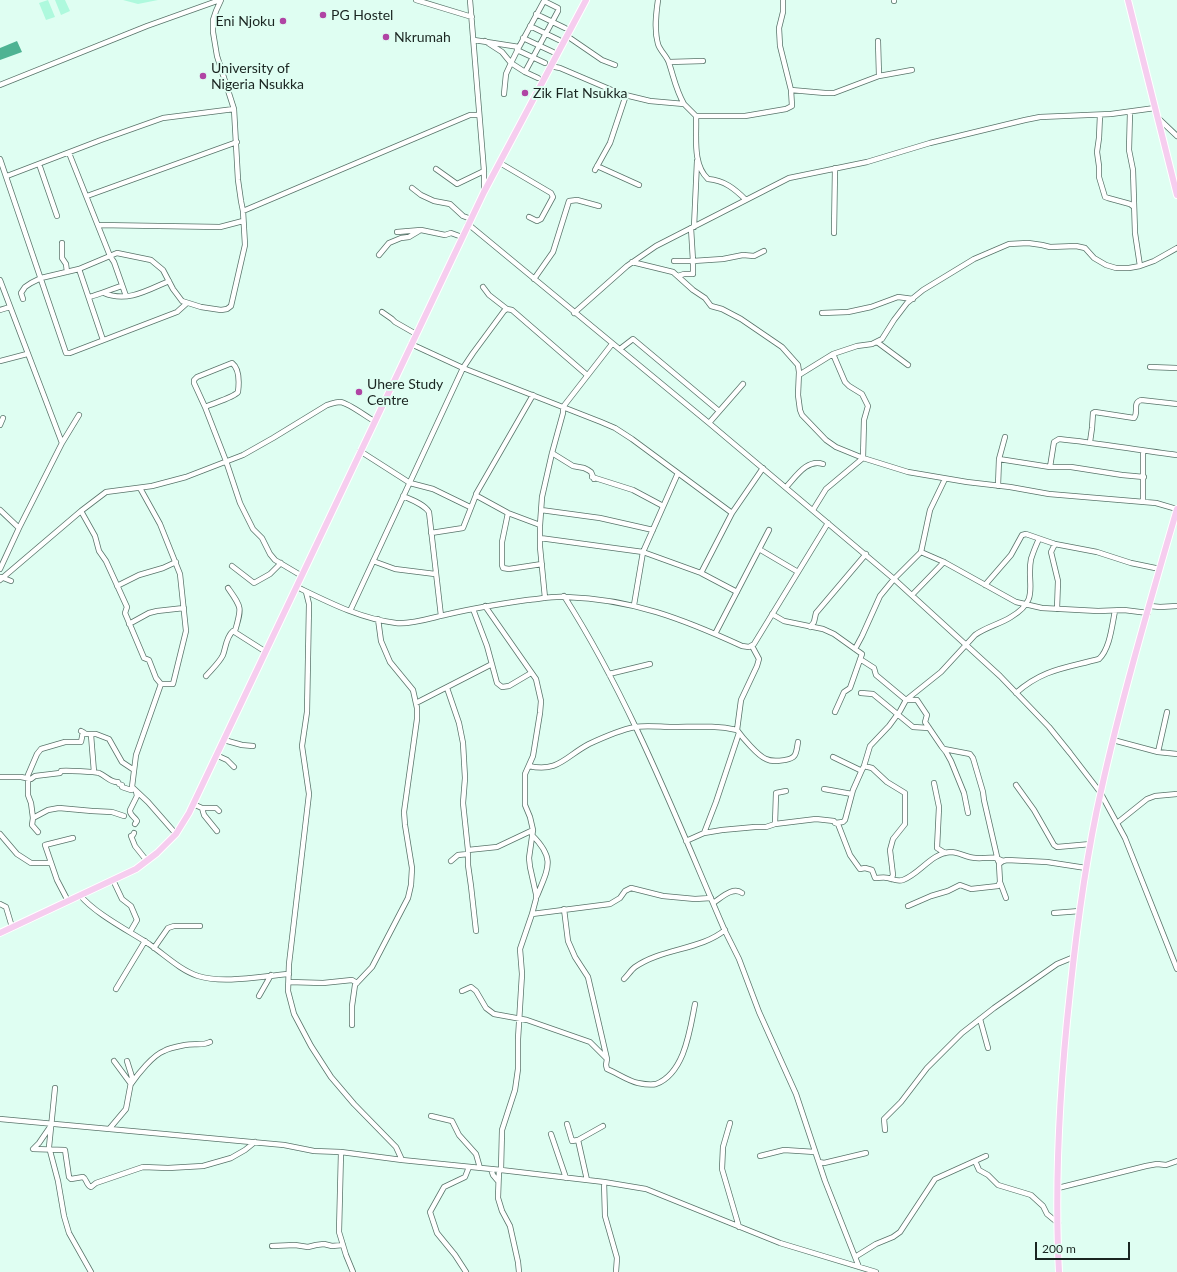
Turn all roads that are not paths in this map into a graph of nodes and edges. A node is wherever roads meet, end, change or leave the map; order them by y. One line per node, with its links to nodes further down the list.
1 (220, 0): 33 (street); 39 (street)
2 (416, 0): 9 (street)
3 (470, 0): 9 (street)
4 (586, 0): 14 (main road)
5 (658, 0): 25 (street)
6 (783, 0): 34 (street)
7 (1128, 0): 38 (main road)
8 (536, 14): 10 (street); 10 (street); 11 (street)
9 (472, 17): 16 (street)
10 (552, 22): 12 (street); 13 (street)
11 (530, 26): 13 (street); 15 (street)
12 (565, 28)
13 (546, 34): 17 (street); 20 (street)
14 (567, 36): 27 (main road); 28 (street)
15 (523, 38): 20 (street); 21 (street)
16 (474, 40): 18 (street); 41 (street)
17 (559, 40)
18 (485, 41): 21 (street); 26 (street)
19 (878, 41): 31 (street)
20 (539, 45): 22 (street); 23 (street)
21 (518, 48): 23 (street); 26 (street)
22 (553, 52)
23 (533, 57): 27 (street); 30 (street)
24 (703, 61): 25 (street)
25 (669, 62): 37 (street)
26 (511, 63): 30 (street); 35 (street)
27 (548, 65): 36 (street); 50 (main road)
28 (615, 65)
29 (912, 70): 31 (street)
30 (525, 72): 32 (street)
31 (879, 76): 34 (street)
32 (538, 78)
33 (0, 85)
34 (791, 90): 43 (street)
35 (504, 94)
36 (626, 95): 37 (street); 56 (street)
37 (684, 104): 43 (street)
38 (1155, 108): 40 (street); 44 (main road)
39 (234, 109): 46 (street); 47 (street)
40 (1130, 112): 42 (street); 63 (street)
41 (479, 115): 54 (street); 64 (street)
42 (1100, 115): 52 (street); 63 (street)
43 (696, 116): 48 (street)
44 (1157, 116): 45 (street); 59 (main road)
45 (1177, 136)
46 (237, 142): 60 (street); 64 (street)
47 (69, 152): 51 (street); 60 (street)
48 (697, 158): 61 (street); 70 (street)
49 (0, 159): 55 (street)
50 (500, 162): 58 (main road); 66 (street)
51 (39, 164): 55 (street); 65 (street)
52 (835, 168): 61 (street); 73 (street)
53 (436, 169): 54 (street)
54 (484, 171): 58 (street)
55 (7, 176): 87 (street)
56 (639, 185)
57 (412, 188): 68 (street)
58 (484, 192): 68 (main road)
59 (1177, 195)
60 (87, 196): 69 (street)
61 (746, 200): 70 (street)
62 (599, 206): 88 (street)
63 (1134, 207): 83 (street)
64 (243, 211): 67 (street)
65 (57, 216)
66 (529, 217)
67 (243, 221): 69 (street); 98 (street)
68 (469, 221): 74 (main road); 88 (street)
69 (98, 225): 79 (street)
70 (692, 228): 81 (street); 82 (street)
71 (421, 230): 72 (street); 74 (street); 78 (street)
72 (397, 232)
73 (834, 233)
74 (462, 236): 105 (main road)
75 (62, 243): 85 (street)
76 (1177, 248): 83 (street)
77 (764, 251): 81 (street)
78 (379, 255)
79 (110, 256): 84 (street); 90 (street); 91 (street)
80 (674, 261): 81 (street)
81 (693, 261): 86 (street)
82 (632, 262): 86 (street); 103 (street)
83 (1140, 266): 97 (street)
84 (79, 269): 85 (street); 95 (street)
85 (67, 272): 87 (street)
86 (678, 276): 119 (street)
87 (41, 278): 96 (street); 106 (street)
88 (534, 279): 103 (street)
89 (0, 280): 99 (street)
90 (169, 281): 94 (street); 98 (street)
91 (122, 286): 93 (street); 94 (street)
92 (483, 287): 100 (street)
93 (104, 293): 94 (street); 95 (street)
94 (126, 296)
95 (89, 297): 106 (street)
96 (23, 299)
97 (913, 299): 104 (street); 107 (street)
98 (187, 303): 106 (street)
99 (10, 307): 101 (street); 111 (street)
100 (507, 309): 116 (street); 118 (street)
101 (0, 310)
102 (382, 312): 105 (street)
103 (574, 313): 109 (street)
104 (822, 313)
105 (416, 334): 108 (main road)
106 (103, 340)
107 (877, 342): 112 (street); 114 (street)
108 (411, 344): 116 (street); 128 (main road)
109 (612, 344): 110 (street); 118 (street)
110 (620, 350): 125 (street); 129 (street)
111 (27, 354): 113 (street); 133 (street)
112 (833, 354): 119 (street); 138 (street)
113 (0, 361)
114 (908, 365)
115 (1150, 367): 117 (street)
116 (462, 368): 121 (street); 147 (street)
117 (1177, 368)
118 (587, 375): 123 (street)
119 (799, 375): 138 (street)
120 (743, 384): 125 (street)
121 (533, 396): 123 (street); 151 (street)
122 (1177, 404): 132 (street)
123 (563, 407): 136 (street); 144 (street)
124 (205, 408): 124 (street); 140 (street)
125 (719, 411): 129 (street)
126 (79, 415): 133 (street)
127 (3, 418): 130 (street)
128 (374, 421): 135 (main road); 140 (street)
129 (709, 423): 143 (street)
130 (0, 425)
131 (1005, 437): 139 (street)
132 (1090, 442): 134 (street); 142 (street)
133 (62, 443): 165 (street)
134 (1143, 451): 137 (street); 145 (street)
135 (360, 452): 147 (street); 187 (main road)
136 (552, 453): 154 (street); 158 (street)
137 (1177, 455)
138 (863, 458): 146 (street); 159 (street)
139 (999, 459): 142 (street); 148 (street)
140 (226, 461): 150 (street); 179 (street)
141 (822, 464): 149 (street)
142 (1050, 467): 145 (street)
143 (763, 468): 149 (street); 162 (street)
144 (678, 473): 154 (street); 162 (street)
145 (1144, 477): 153 (street)
146 (945, 478): 148 (street); 174 (street)
147 (410, 483): 152 (street); 155 (street)
148 (998, 486): 153 (street)
149 (786, 487): 159 (street)
150 (140, 488): 160 (street); 177 (street)
151 (476, 495): 155 (street); 161 (street)
152 (403, 496): 168 (street); 176 (street)
153 (1143, 502): 156 (street)
154 (663, 506): 166 (street)
155 (470, 507): 168 (street)
156 (1177, 509): 183 (main road)
157 (0, 510): 165 (street)
158 (541, 510): 164 (street); 166 (street)
159 (813, 510): 163 (street)
160 (81, 511): 188 (street); 192 (street)
161 (508, 513): 164 (street); 180 (street)
162 (732, 513): 185 (street)
163 (828, 522): 175 (street); 184 (street)
164 (540, 525): 169 (street)
165 (19, 528): 182 (street)
166 (653, 530): 173 (street)
167 (768, 530): 172 (street)
168 (431, 533): 186 (street)
169 (540, 538): 173 (street); 180 (street)
170 (1039, 539): 171 (street); 191 (street); 201 (street)
171 (1055, 544): 183 (street); 208 (street)
172 (759, 549): 184 (street); 196 (street)
173 (643, 552): 185 (street); 202 (street)
174 (921, 552): 178 (street); 189 (street)
175 (866, 554): 189 (street); 217 (street)
176 (373, 561): 186 (street); 210 (street)
177 (176, 562): 192 (street); 206 (street)
178 (944, 562): 191 (street); 197 (street)
179 (281, 563): 181 (street); 187 (street)
180 (542, 564): 199 (street)
181 (232, 566)
182 (0, 569)
183 (1160, 569): 204 (main road)
184 (798, 572): 213 (street)
185 (701, 573): 196 (street)
186 (435, 574): 214 (street)
187 (302, 576): 193 (main road)
188 (1, 578): 190 (street)
189 (894, 579): 197 (street); 222 (street)
190 (11, 582)
191 (985, 585): 200 (street)
192 (117, 586): 216 (street)
193 (296, 587): 195 (street); 223 (main road)
194 (228, 588): 218 (street)
195 (306, 592): 210 (street); 323 (street)
196 (737, 592): 219 (street)
197 (912, 595): 220 (street)
198 (564, 596): 199 (street); 202 (street); 228 (street)
199 (545, 598): 203 (street)
200 (1016, 602): 201 (street); 209 (street)
201 (1027, 604): 208 (street); 209 (street)
202 (634, 605): 219 (street)
203 (485, 606): 207 (street); 227 (street)
204 (1150, 606): 205 (street); 212 (main road)
205 (1177, 606)
206 (184, 608): 216 (street); 230 (street)
207 (473, 609): 214 (street); 225 (street)
208 (1056, 609): 211 (street)
209 (1020, 610): 220 (street)
210 (350, 611): 215 (street)
211 (1115, 611): 212 (street); 233 (street)
212 (1148, 613): 244 (main road)
213 (772, 614): 217 (street); 221 (street)
214 (441, 616): 215 (street)
215 (378, 619): 235 (street)
216 (129, 624): 230 (street)
217 (810, 627): 222 (street)
218 (235, 631): 223 (street); 229 (street)
219 (715, 634): 221 (street)
220 (965, 644): 233 (street); 234 (street)
221 (752, 646): 241 (street)
222 (855, 649): 224 (street)
223 (266, 652): 243 (main road)
224 (860, 659): 234 (street); 236 (street)
225 (492, 664): 227 (street); 231 (street)
226 (650, 664): 228 (street)
227 (531, 673): 252 (street)
228 (609, 674): 239 (street)
229 (206, 676)
230 (161, 684): 255 (street)
231 (447, 688): 235 (street); 288 (street)
232 (861, 693): 238 (street)
233 (1016, 693): 265 (street)
234 (906, 700): 238 (street); 240 (street)
235 (416, 703): 327 (street)
236 (835, 712)
237 (1167, 712): 248 (street)
238 (898, 714): 240 (street); 253 (street)
239 (636, 727): 241 (street); 252 (street); 286 (street)
240 (929, 728): 247 (street)
241 (738, 731): 245 (street); 282 (street)
242 (92, 734): 255 (street); 256 (street); 259 (street)
243 (224, 740): 246 (street); 250 (main road)
244 (1113, 740): 248 (street); 265 (main road)
245 (798, 742)
246 (253, 746)
247 (944, 749): 271 (street); 290 (street)
248 (1158, 752): 249 (street)
249 (1177, 754)
250 (216, 755): 254 (street); 268 (main road)
251 (833, 756): 257 (street)
252 (529, 766): 281 (street)
253 (864, 766): 257 (street); 296 (street)
254 (234, 767)
255 (134, 770): 263 (street)
256 (94, 772): 259 (street); 263 (street)
257 (861, 772): 266 (street)
258 (0, 777): 259 (street)
259 (28, 777): 273 (street)
260 (934, 783): 289 (street)
261 (1016, 785): 287 (street)
262 (824, 789): 266 (street)
263 (135, 790): 276 (street); 284 (street)
264 (786, 792): 277 (street)
265 (1100, 792): 275 (street); 287 (main road)
266 (852, 794): 274 (street)
267 (1177, 794): 275 (street)
268 (193, 804): 269 (street); 284 (main road)
269 (202, 808): 270 (street); 278 (street)
270 (219, 811)
271 (968, 813)
272 (124, 816): 273 (street)
273 (33, 818): 279 (street)
274 (835, 822): 277 (street); 296 (street)
275 (1117, 823): 320 (street)
276 (135, 824)
277 (775, 824): 282 (street)
278 (217, 831)
279 (38, 832)
280 (134, 833): 291 (street)
281 (532, 833): 288 (street); 303 (street); 303 (street)
282 (704, 833): 286 (street)
283 (0, 834): 293 (street)
284 (176, 834): 291 (main road)
285 (73, 838): 293 (street)
286 (686, 841): 304 (street)
287 (1091, 844): 295 (main road)
288 (468, 852): 292 (street); 314 (street)
289 (945, 853): 290 (street); 296 (street)
290 (998, 858): 294 (street)
291 (147, 861): 297 (main road)
292 (451, 861)
293 (51, 863): 301 (street)
294 (1001, 863): 295 (street); 298 (street)
295 (1086, 868): 308 (main road)
296 (891, 879)
297 (113, 880): 300 (main road); 315 (street)
298 (1000, 882): 302 (street); 306 (street)
299 (742, 893): 304 (street)
300 (80, 895): 301 (main road); 315 (street)
301 (67, 898): 312 (main road)
302 (1006, 898)
303 (536, 899): 310 (street)
304 (712, 901): 307 (street); 313 (street)
305 (0, 904): 312 (street)
306 (908, 906)
307 (564, 909): 310 (street); 337 (street)
308 (1080, 911): 309 (street); 321 (main road)
309 (1054, 913)
310 (532, 914): 332 (street)
311 (200, 926): 318 (street)
312 (12, 927): 316 (main road)
313 (725, 930): 325 (street); 355 (street)
314 (476, 931)
315 (130, 932): 317 (street)
316 (0, 933)
317 (145, 941): 318 (street); 328 (street)
318 (154, 948): 324 (street)
319 (1177, 950): 320 (street)
320 (1170, 952): 322 (street)
321 (1074, 957): 333 (street); 371 (main road)
322 (1177, 969)
323 (289, 974): 324 (street); 326 (street)
324 (271, 975): 330 (street)
325 (624, 979)
326 (288, 982): 327 (street); 359 (street)
327 (357, 983): 334 (street)
328 (116, 989)
329 (462, 992): 332 (street)
330 (259, 996)
331 (695, 1004): 337 (street)
332 (519, 1019): 337 (street); 366 (street)
333 (980, 1019): 336 (street); 349 (street)
334 (352, 1025)
335 (210, 1042): 340 (street)
336 (988, 1048)
337 (607, 1059)
338 (114, 1061): 340 (street)
339 (127, 1061): 340 (street)
340 (130, 1084): 348 (street)
341 (55, 1088): 346 (street)
342 (432, 1116): 364 (street)
343 (0, 1119): 346 (street)
344 (730, 1123): 373 (street)
345 (568, 1124): 351 (street)
346 (51, 1125): 348 (street); 353 (street); 353 (street)
347 (603, 1126): 351 (street)
348 (110, 1128): 352 (street)
349 (886, 1130)
350 (551, 1134): 367 (street)
351 (578, 1140): 368 (street)
352 (255, 1142): 353 (street); 354 (street)
353 (50, 1150): 378 (street)
354 (341, 1152): 359 (street); 374 (street)
355 (815, 1152): 357 (street); 362 (street)
356 (866, 1153): 362 (street)
357 (760, 1156)
358 (986, 1156): 360 (street)
359 (402, 1160): 363 (street)
360 (975, 1161): 372 (street); 376 (street)
361 (1177, 1161): 371 (street)
362 (819, 1162): 376 (street)
363 (469, 1167): 364 (street); 380 (street)
364 (480, 1168): 365 (street)
365 (491, 1169): 366 (street); 369 (street)
366 (500, 1170): 367 (street); 369 (street)
367 (566, 1178): 368 (street)
368 (587, 1180): 370 (street)
369 (498, 1181): 381 (street)
370 (604, 1182): 373 (street); 382 (street)
371 (1058, 1188): 372 (main road)
372 (1058, 1223): 384 (main road)
373 (739, 1227): 377 (street)
374 (342, 1245): 375 (street); 379 (street)
375 (272, 1246)
376 (855, 1257): 377 (street)
377 (859, 1267): 383 (street)
378 (91, 1272)
379 (352, 1272)
380 (466, 1272)
381 (519, 1272)
382 (616, 1272)
383 (876, 1272)
384 (1059, 1272)

